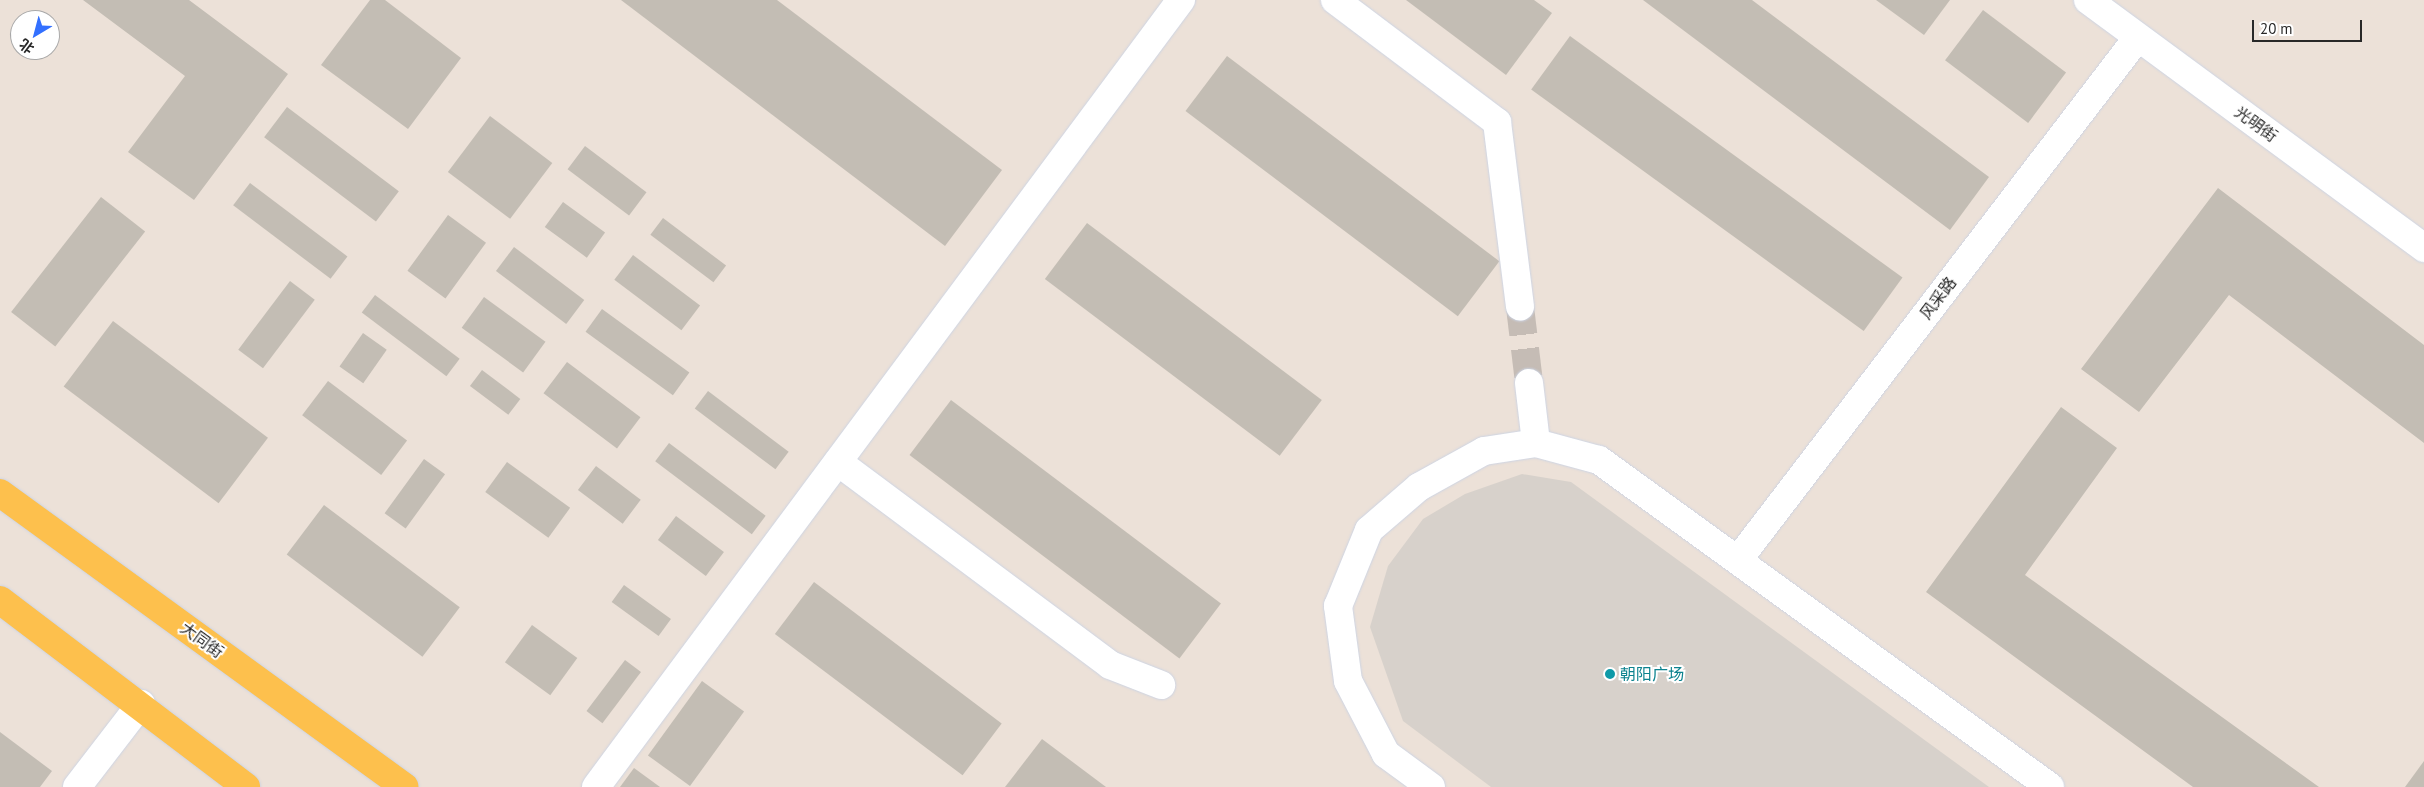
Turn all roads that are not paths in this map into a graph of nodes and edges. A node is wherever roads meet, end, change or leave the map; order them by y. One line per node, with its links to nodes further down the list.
1 (1181, 0): 9 (street)
2 (1336, 0): 6 (street)
3 (2088, 0): 4 (street, 光明街)
4 (2138, 37): 5 (street, 光明街); 11 (street, 风采路)
5 (2424, 248)
6 (1520, 307)
7 (1529, 384): 8 (street)
8 (1536, 443): 11 (street); 19 (street)
9 (838, 462): 13 (street); 18 (street)
10 (0, 493): 17 (main road, 大同街)
11 (1738, 560): 20 (street)
12 (0, 600): 14 (main road)
13 (1161, 685)
14 (141, 704): 15 (street); 16 (main road)
15 (76, 787)
16 (246, 787)
17 (404, 787)
18 (596, 787)
19 (1431, 787)
20 (2050, 787)

